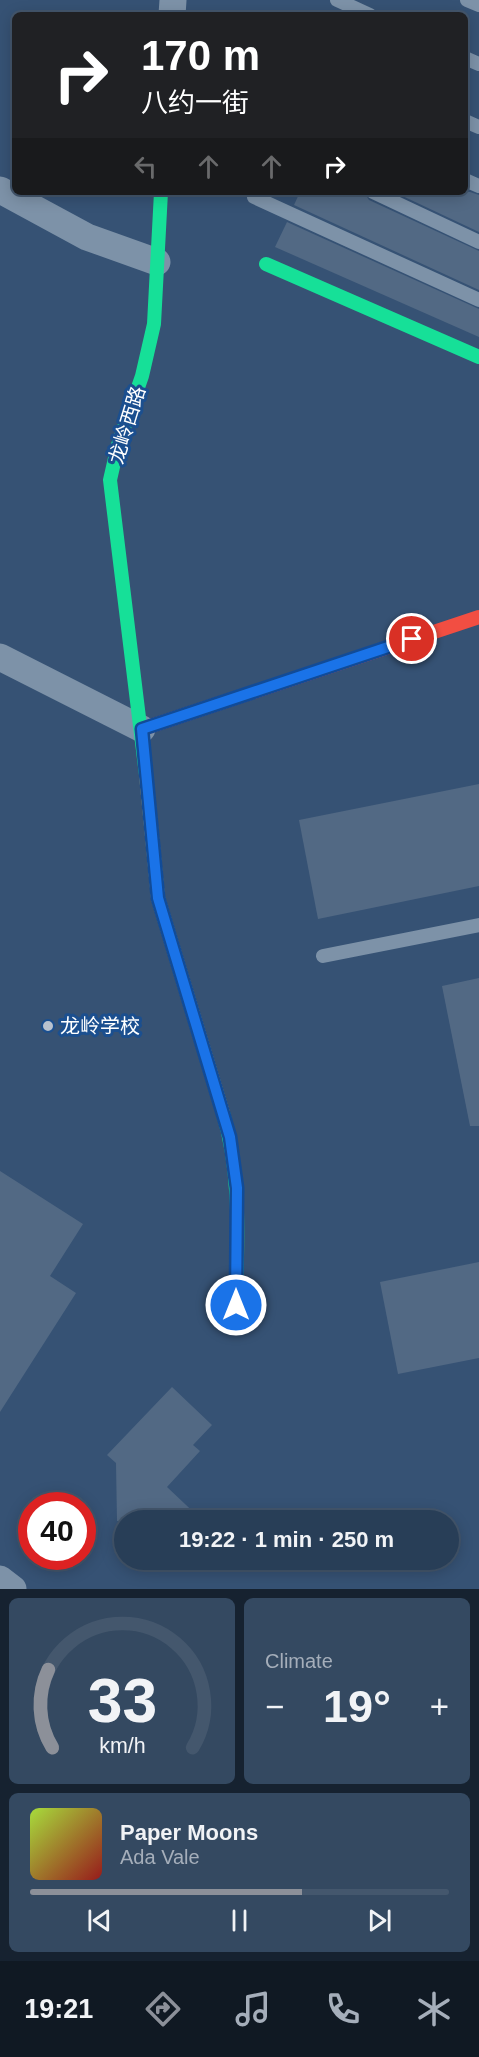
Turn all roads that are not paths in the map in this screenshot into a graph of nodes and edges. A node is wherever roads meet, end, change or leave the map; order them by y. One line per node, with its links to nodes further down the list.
1 (337, 0): 4 (lane)
2 (467, 0): 3 (lane)
3 (479, 5)
4 (363, 12)
5 (0, 190): 10 (street)
6 (161, 195): 10 (street, 龙岭西路)
7 (379, 195): 9 (lane)
8 (254, 197): 12 (lane)
9 (479, 242)
10 (157, 262): 16 (street, 龙岭西路)
11 (266, 264): 13 (street)
12 (479, 300)
13 (479, 357)
14 (479, 617): 16 (street)
15 (0, 657): 16 (street)
16 (142, 729): 19 (street, 龙岭西路)
17 (479, 925): 18 (lane)
18 (323, 956)
19 (236, 1305)
20 (0, 1579): 21 (street)
21 (13, 1589)

